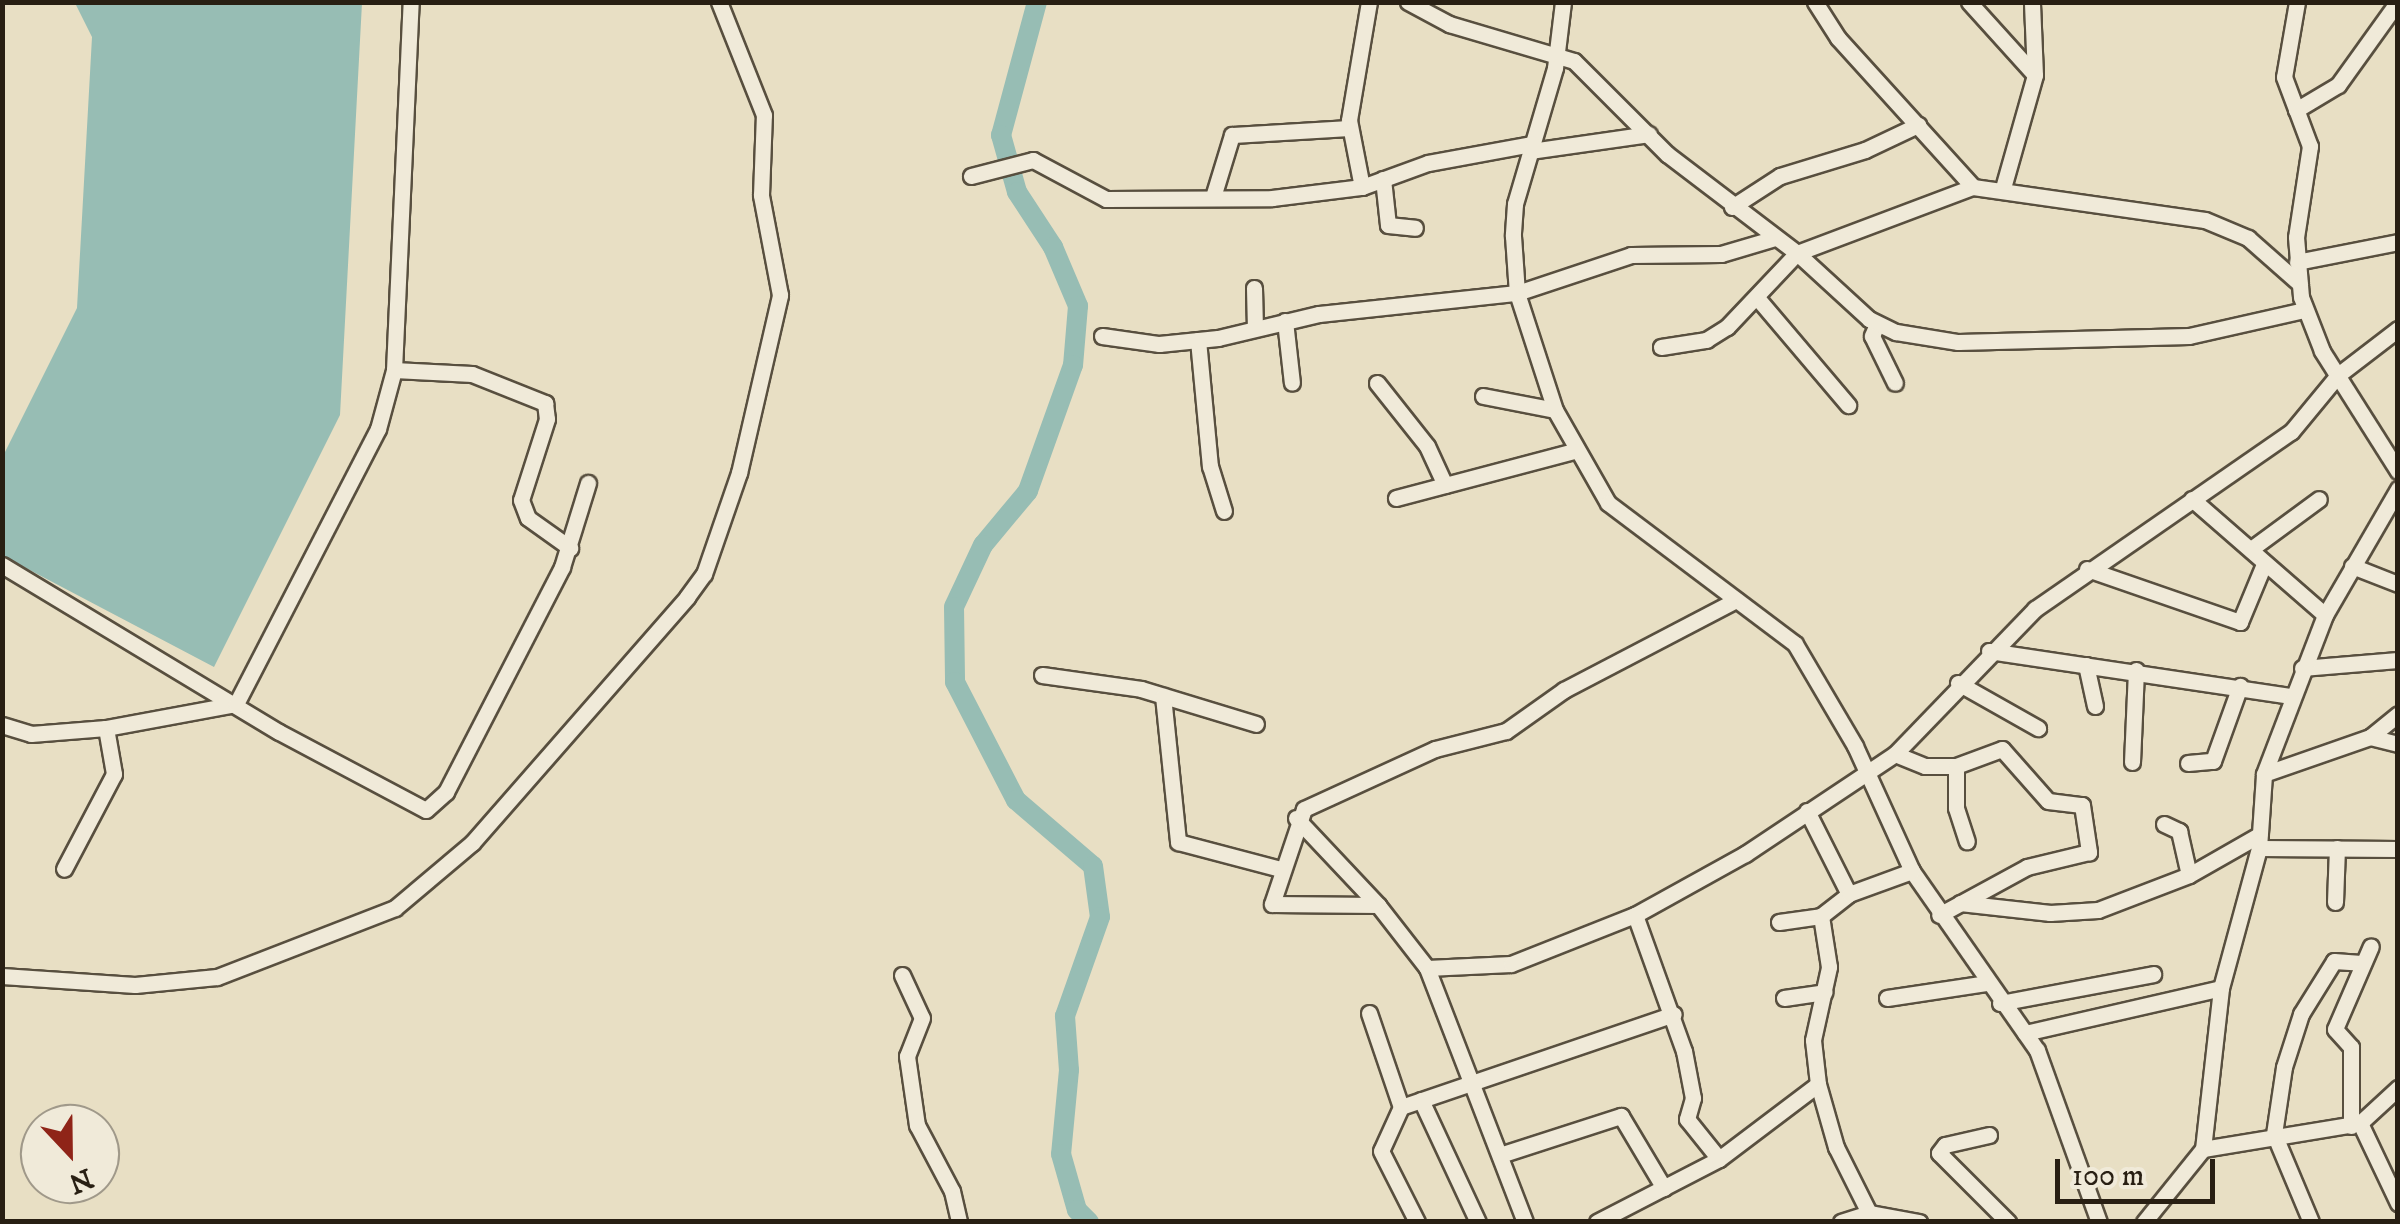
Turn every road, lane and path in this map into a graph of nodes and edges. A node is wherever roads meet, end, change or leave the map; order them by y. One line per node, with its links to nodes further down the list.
1 (410, 2): 43 (street)
2 (719, 2): 120 (street)
3 (1368, 2): 16 (street)
4 (1408, 2): 11 (street)
5 (1563, 2): 12 (street)
6 (1815, 2): 15 (street)
7 (1969, 2): 13 (street)
8 (2032, 2): 13 (street)
9 (2297, 2): 14 (street)
10 (2394, 7): 14 (street)
11 (1436, 10): 12 (street)
12 (1557, 58): 17 (street); 18 (street)
13 (2035, 76): 23 (street)
14 (2296, 110): 30 (street)
15 (1918, 126): 22 (street); 25 (street)
16 (1350, 128): 21 (street); 24 (street)
17 (1649, 134): 18 (street); 25 (street)
18 (1531, 147): 20 (street); 33 (street)
19 (974, 175): 24 (street)
20 (1383, 179): 21 (street); 26 (street)
21 (1362, 187): 24 (street)
22 (1973, 187): 23 (street); 29 (street)
23 (2003, 188): 31 (street)
24 (1214, 197)
25 (1732, 207): 27 (street)
26 (1414, 228)
27 (1776, 238): 29 (street); 33 (street)
28 (2398, 242): 30 (street)
29 (1797, 253): 34 (street); 37 (street)
30 (2297, 262): 31 (street)
31 (2300, 284): 35 (street)
32 (1254, 288): 38 (street)
33 (1517, 294): 36 (street); 50 (street)
34 (1759, 300): 42 (street); 49 (street)
35 (2304, 310): 37 (street); 44 (street)
36 (1284, 321): 38 (street); 45 (street)
37 (1877, 324): 47 (street)
38 (1256, 328): 41 (street)
39 (2398, 329): 44 (street)
40 (1102, 336): 41 (street)
41 (1198, 340): 61 (street)
42 (1661, 347)
43 (394, 370): 62 (street); 81 (street)
44 (2338, 375): 52 (street); 60 (street)
45 (1292, 383)
46 (1377, 383): 56 (street)
47 (1895, 384)
48 (1483, 396): 50 (street)
49 (1848, 406)
50 (1555, 410): 53 (street)
51 (2398, 434): 52 (street)
52 (2384, 446): 54 (street)
53 (1574, 450): 56 (street); 69 (street)
54 (2398, 471)
55 (588, 483): 62 (street)
56 (1445, 485): 58 (street)
57 (2398, 489): 66 (street)
58 (1396, 498)
59 (2318, 499): 63 (street)
60 (2192, 500): 63 (street); 67 (street)
61 (1224, 511)
62 (570, 548): 81 (street)
63 (2251, 549): 64 (street)
64 (2264, 564): 67 (street); 70 (street)
65 (2, 565): 81 (street)
66 (2352, 566): 68 (street); 70 (street)
67 (2086, 569): 71 (street)
68 (2398, 584)
69 (1736, 600): 94 (street); 97 (street)
70 (2324, 614): 74 (street)
71 (1990, 650): 73 (street); 77 (street)
72 (2398, 660): 74 (street)
73 (2086, 664): 75 (street); 82 (street)
74 (2302, 668): 80 (street)
75 (2136, 670): 78 (street); 91 (street)
76 (1042, 675): 79 (street)
77 (1958, 684): 87 (street); 90 (street)
78 (2240, 686): 80 (street); 92 (street)
79 (1163, 696): 84 (street); 103 (street)
80 (2290, 696): 95 (street)
81 (236, 704): 86 (street)
82 (2095, 706)
83 (2398, 714): 88 (street)
84 (1256, 724)
85 (2, 726): 86 (street)
86 (106, 728): 104 (street)
87 (2038, 728)
88 (2370, 737): 89 (street); 95 (street)
89 (2398, 744)
90 (1895, 754): 93 (street); 94 (street)
91 (2132, 762)
92 (2188, 764)
93 (1956, 766): 99 (street); 109 (street)
94 (1866, 773): 96 (street); 105 (street)
95 (2264, 774): 100 (street)
96 (1808, 811): 107 (street); 111 (street)
97 (1296, 818): 103 (street); 110 (street)
98 (2164, 824): 106 (street)
99 (1967, 841)
100 (2259, 842): 101 (street); 106 (street); 122 (street)
101 (2337, 848): 102 (street); 108 (street)
102 (2398, 849)
103 (1280, 868): 110 (street)
104 (64, 869)
105 (1912, 871): 107 (street); 112 (street)
106 (2188, 875): 109 (street)
107 (1849, 894): 113 (street)
108 (2335, 902)
109 (1960, 903): 112 (street)
110 (1378, 904): 117 (street)
111 (1635, 915): 117 (street); 128 (street)
112 (1940, 915): 121 (street)
113 (1821, 916): 114 (street); 123 (street)
114 (1779, 922)
115 (2372, 946): 116 (street)
116 (2361, 963): 135 (street); 136 (street)
117 (1427, 968): 130 (street)
118 (2154, 974): 126 (street)
119 (902, 975): 145 (street)
120 (2, 976)
121 (1986, 983): 125 (street); 126 (street)
122 (2221, 988): 129 (street); 138 (street)
123 (1825, 992): 124 (street); 131 (street)
124 (1784, 998)
125 (1886, 998)
126 (2000, 1003): 129 (street)
127 (1369, 1013): 134 (street)
128 (1674, 1014): 130 (street); 140 (street)
129 (2025, 1033): 152 (street)
130 (1475, 1080): 133 (street); 139 (street)
131 (1818, 1084): 140 (street); 143 (street)
132 (2398, 1088): 135 (street)
133 (1422, 1100): 134 (street); 147 (street)
134 (1400, 1107): 146 (street)
135 (2356, 1125): 136 (street); 142 (street)
136 (2274, 1134): 138 (street); 154 (street)
137 (1989, 1135): 151 (street)
138 (2203, 1149): 153 (street)
139 (1503, 1154): 141 (street); 148 (street)
140 (1719, 1159): 141 (street)
141 (1664, 1188): 149 (street)
142 (2398, 1204)
143 (1869, 1213): 144 (street); 150 (street)
144 (1843, 1221)
145 (958, 1222)
146 (1417, 1222)
147 (1478, 1222)
148 (1525, 1222)
149 (1597, 1222)
150 (1919, 1222)
151 (2008, 1222)
152 (2099, 1222)
153 (2144, 1222)
154 (2311, 1222)

